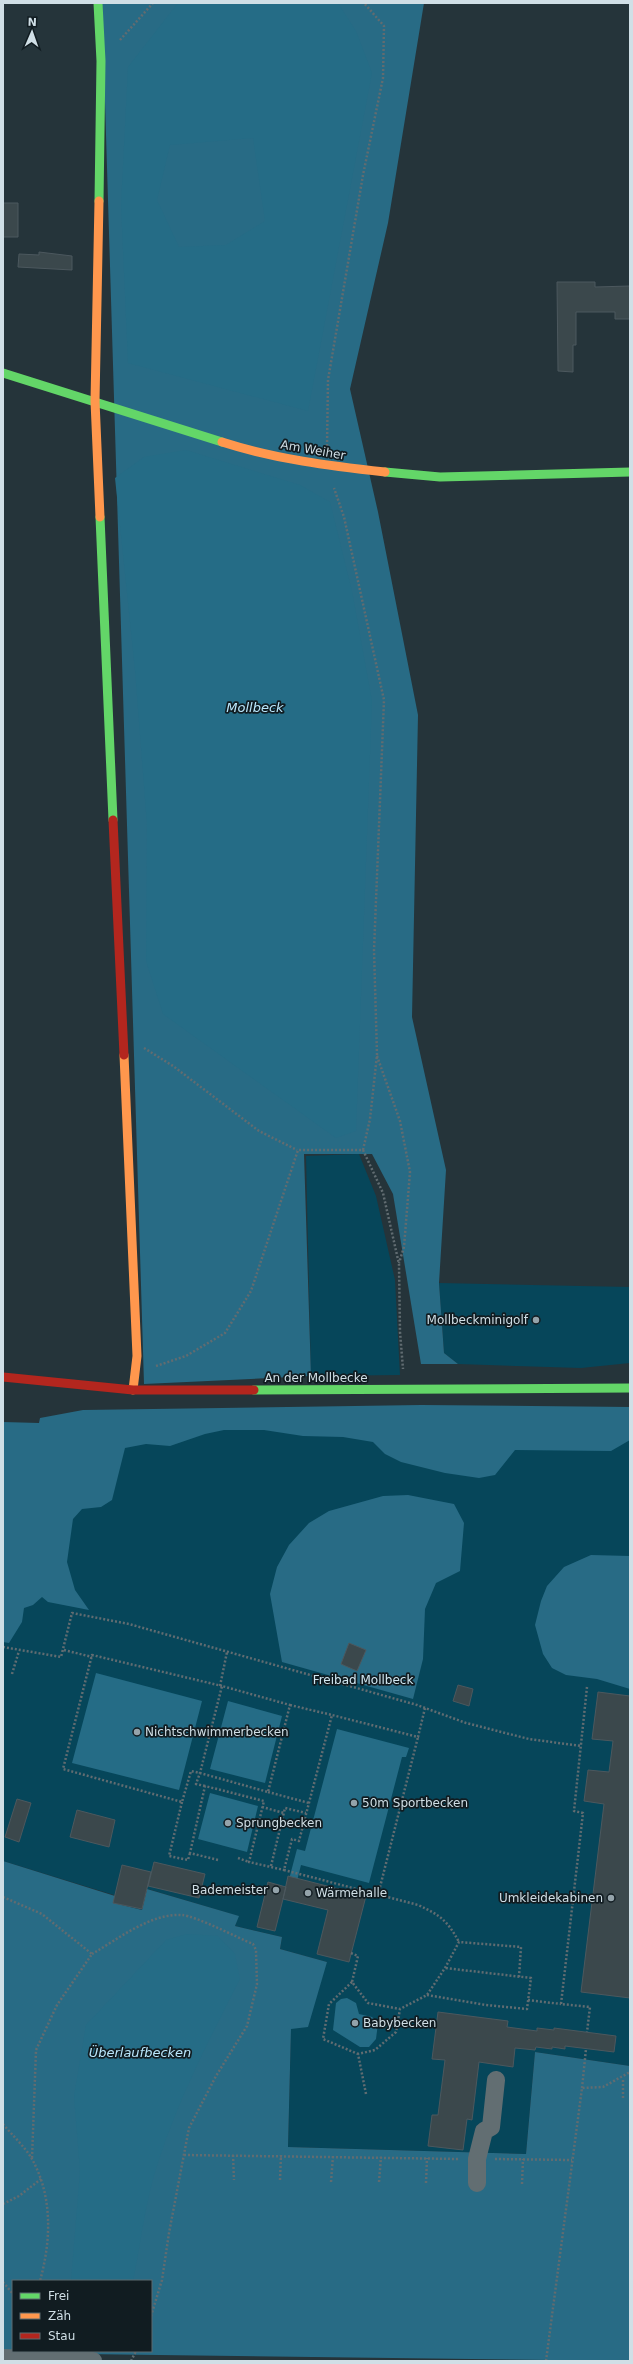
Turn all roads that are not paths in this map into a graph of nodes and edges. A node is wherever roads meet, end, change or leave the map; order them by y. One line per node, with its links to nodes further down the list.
1 (98, 3): 3 (street)
2 (3, 373): 3 (street, Am Weiher)
3 (95, 401): 4 (street, Am Weiher); 7 (street)
4 (630, 472)
5 (3, 1377): 7 (street, An der Mollbecke)
6 (630, 1388): 7 (street, An der Mollbecke)
7 (133, 1390)
8 (496, 2080): 9 (street)
9 (477, 2183)
10 (3, 2358): 11 (street)
11 (93, 2361)

